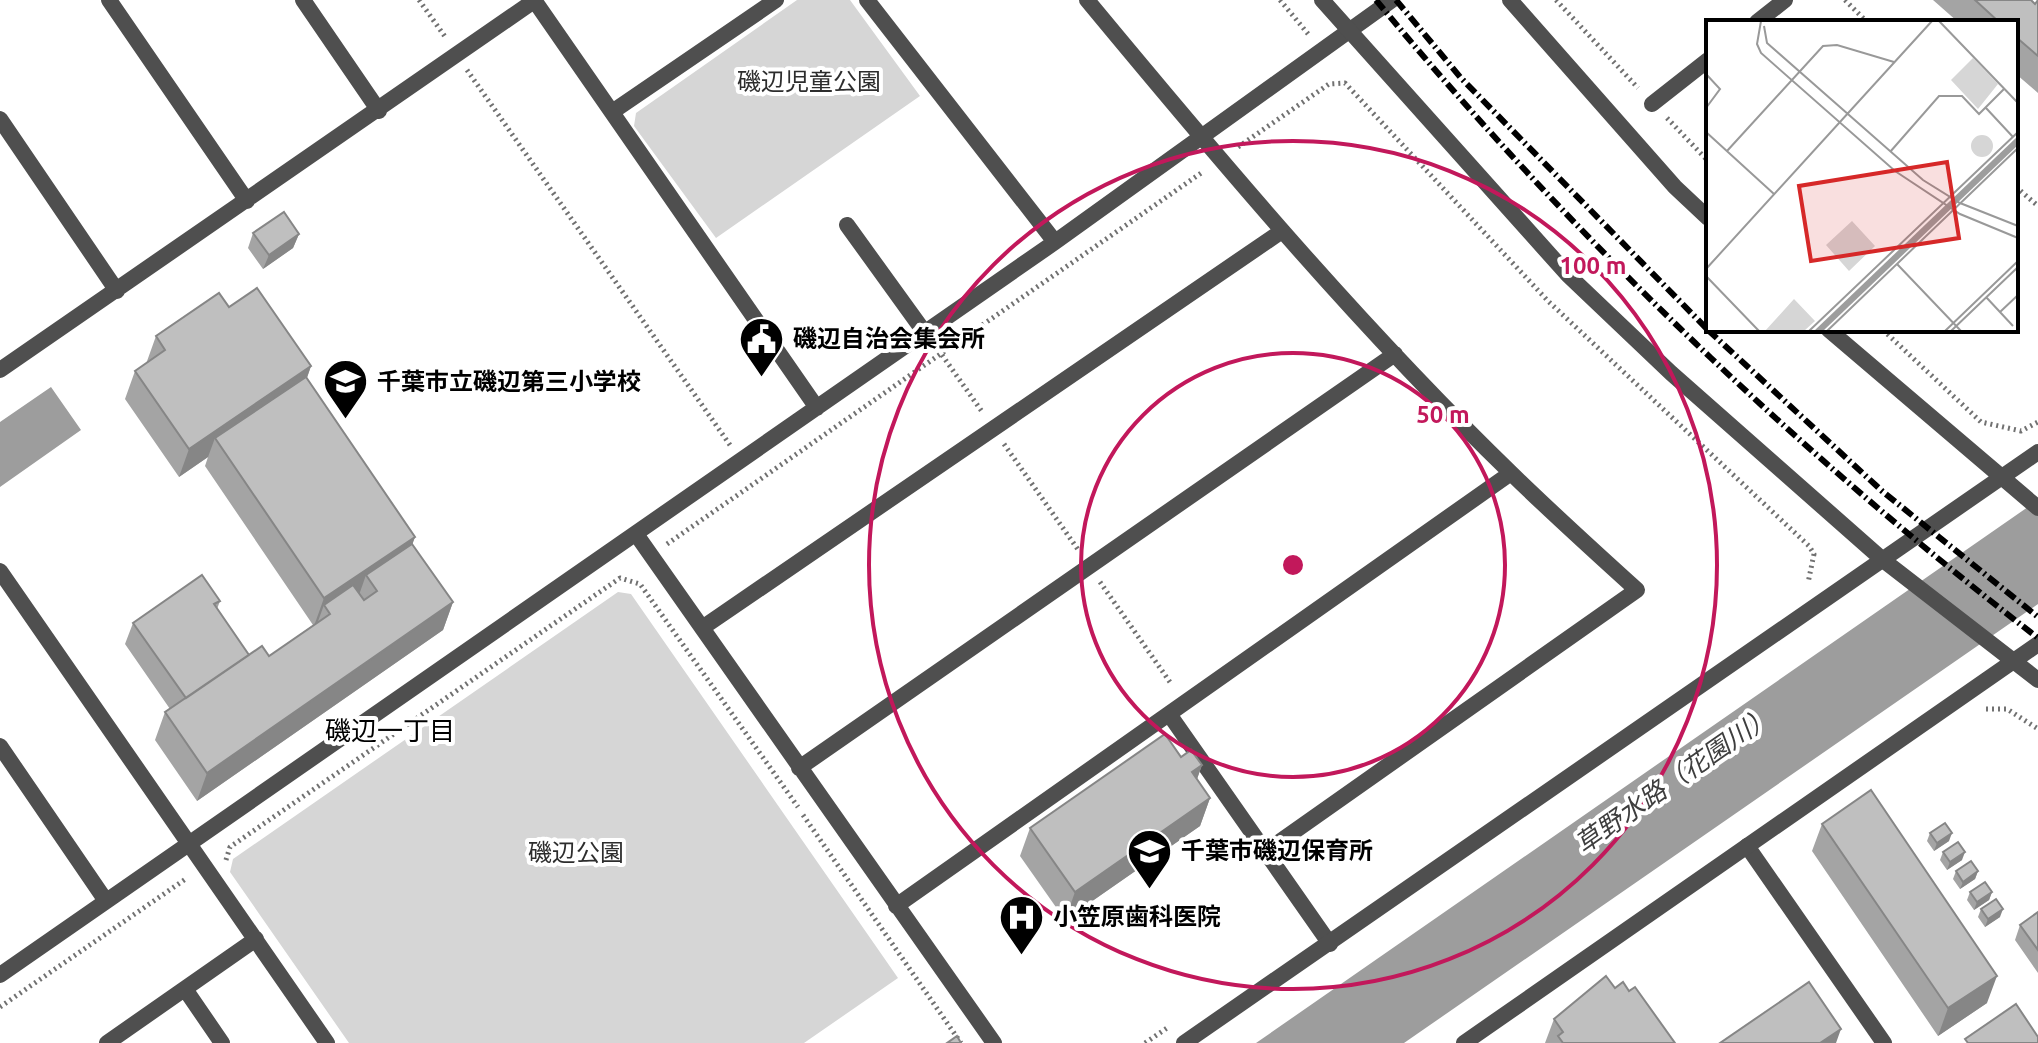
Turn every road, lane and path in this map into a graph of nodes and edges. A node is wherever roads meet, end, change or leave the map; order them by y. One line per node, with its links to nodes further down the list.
1 (109, 0): 29 (street)
2 (303, 0): 22 (street)
3 (419, 0): 19 (path)
4 (534, 0): 19 (street); 23 (street)
5 (776, 0): 23 (street)
6 (867, 0): 34 (street)
7 (1087, 0): 25 (street)
8 (1280, 0): 18 (path)
9 (1322, 0): 17 (street)
10 (1392, 0): 17 (street)
11 (1510, 0): 31 (street)
12 (1556, 0): 21 (path)
13 (1785, 0): 15 (street)
14 (1845, 0): 16 (path)
15 (1760, 20)
16 (1865, 20)
17 (1350, 32): 25 (street); 52 (street)
18 (1312, 39)
19 (458, 56): 22 (street); 46 (path)
20 (1706, 62): 21 (street)
21 (1652, 104): 26 (path)
22 (379, 111): 29 (street)
23 (612, 112): 42 (street)
24 (0, 119): 35 (street)
25 (1201, 138): 33 (street); 34 (street)
26 (1706, 159)
27 (1207, 169): 40 (path)
28 (2018, 189): 30 (path)
29 (247, 201): 35 (street)
30 (2038, 206)
31 (1706, 216)
32 (847, 225): 38 (street)
33 (1282, 231): 39 (street); 44 (street)
34 (1055, 242): 38 (street)
35 (117, 291): 41 (street)
36 (1831, 332): 48 (street)
37 (1885, 332): 43 (path)
38 (925, 333): 42 (street)
39 (1395, 354): 47 (street); 53 (street)
40 (942, 355): 44 (path); 51 (path)
41 (0, 370)
42 (817, 408): 46 (street)
43 (2038, 422)
44 (993, 428): 53 (path); 55 (street)
45 (2038, 452): 48 (street)
46 (741, 461): 50 (street)
47 (1511, 473): 59 (street); 68 (street)
48 (2000, 479): 49 (street); 52 (street)
49 (2038, 508)
50 (636, 534): 55 (street); 66 (street)
51 (663, 547)
52 (1883, 560): 57 (street); 74 (street)
53 (1090, 566): 59 (path); 65 (street)
54 (0, 571): 66 (street)
55 (702, 628): 65 (street)
56 (2038, 644): 57 (street)
57 (2014, 661): 58 (street); 67 (street)
58 (2038, 680)
59 (1185, 703): 60 (street)
60 (1169, 714): 68 (street); 72 (street)
61 (1973, 718): 62 (path)
62 (2038, 729)
63 (0, 746): 64 (street)
64 (6, 767): 71 (street)
65 (799, 768): 72 (street)
66 (191, 842): 71 (street); 73 (street)
67 (1747, 846): 78 (street); 86 (street)
68 (1265, 852): 74 (street)
69 (225, 866): 82 (path)
70 (199, 888): 77 (path)
71 (106, 901): 75 (street)
72 (896, 906): 83 (street)
73 (256, 939): 76 (street); 81 (street)
74 (1330, 944): 84 (street)
75 (0, 975)
76 (185, 989): 79 (street); 80 (street)
77 (0, 1007)
78 (1483, 1038): 85 (street)
79 (107, 1043)
80 (222, 1043)
81 (327, 1043)
82 (961, 1043)
83 (994, 1043)
84 (1184, 1043)
85 (1464, 1043)
86 (1884, 1043)

